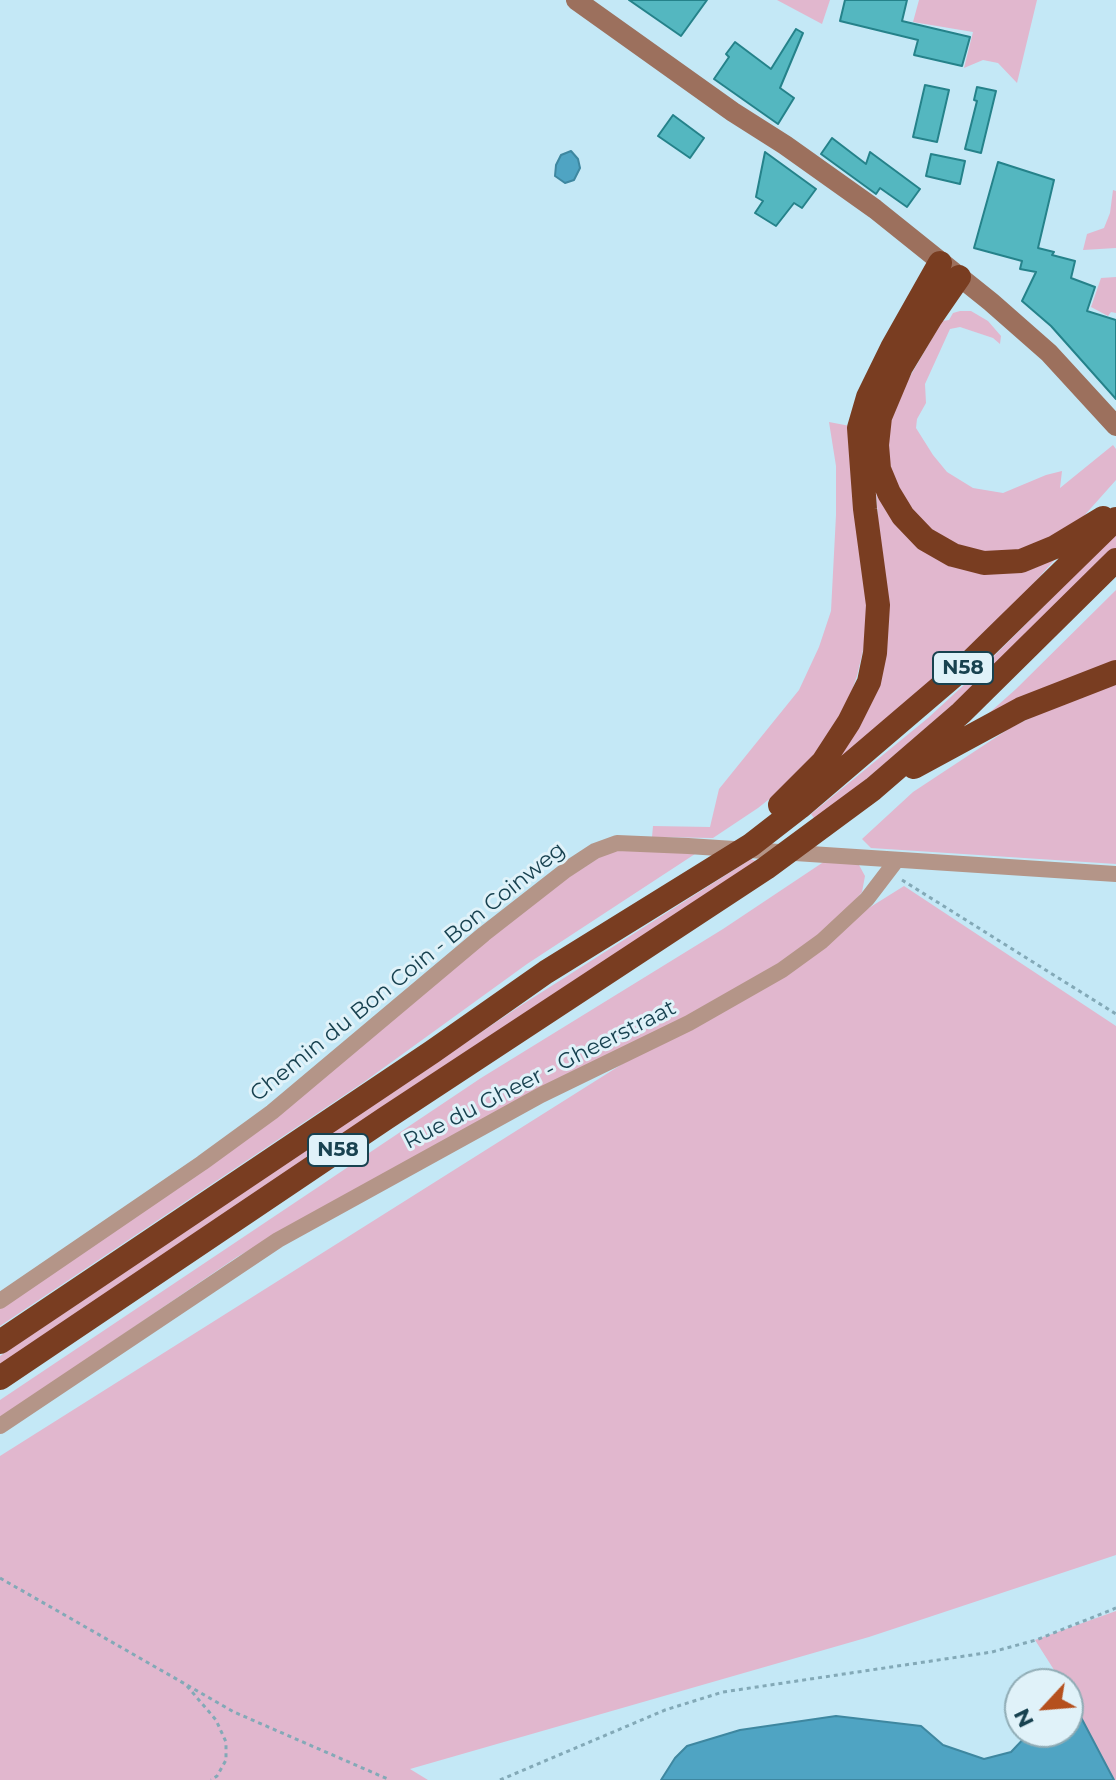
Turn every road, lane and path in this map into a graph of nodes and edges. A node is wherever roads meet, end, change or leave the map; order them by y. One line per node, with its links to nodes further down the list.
1 (576, 0): 2 (main road)
2 (950, 270): 3 (main road); 4 (highway); 9 (highway)
3 (1116, 426)
4 (1116, 511)
5 (1116, 519): 9 (highway, N58)
6 (1116, 560): 8 (highway, N58)
7 (1116, 672): 8 (highway)
8 (873, 789): 15 (highway, N58)
9 (789, 807): 14 (highway, N58)
10 (892, 866): 11 (street); 12 (path); 13 (street, Chemin du Bon Coin - Bon Coinweg); 16 (street, Rue du Gheer - Gheerstraat)
11 (1116, 874)
12 (1116, 1014)
13 (0, 1301)
14 (0, 1342)
15 (0, 1378)
16 (0, 1426)
17 (0, 1578): 19 (path)
18 (1116, 1608): 22 (path)
19 (185, 1685): 20 (path); 21 (path)
20 (211, 1780)
21 (390, 1780)
22 (500, 1780)

